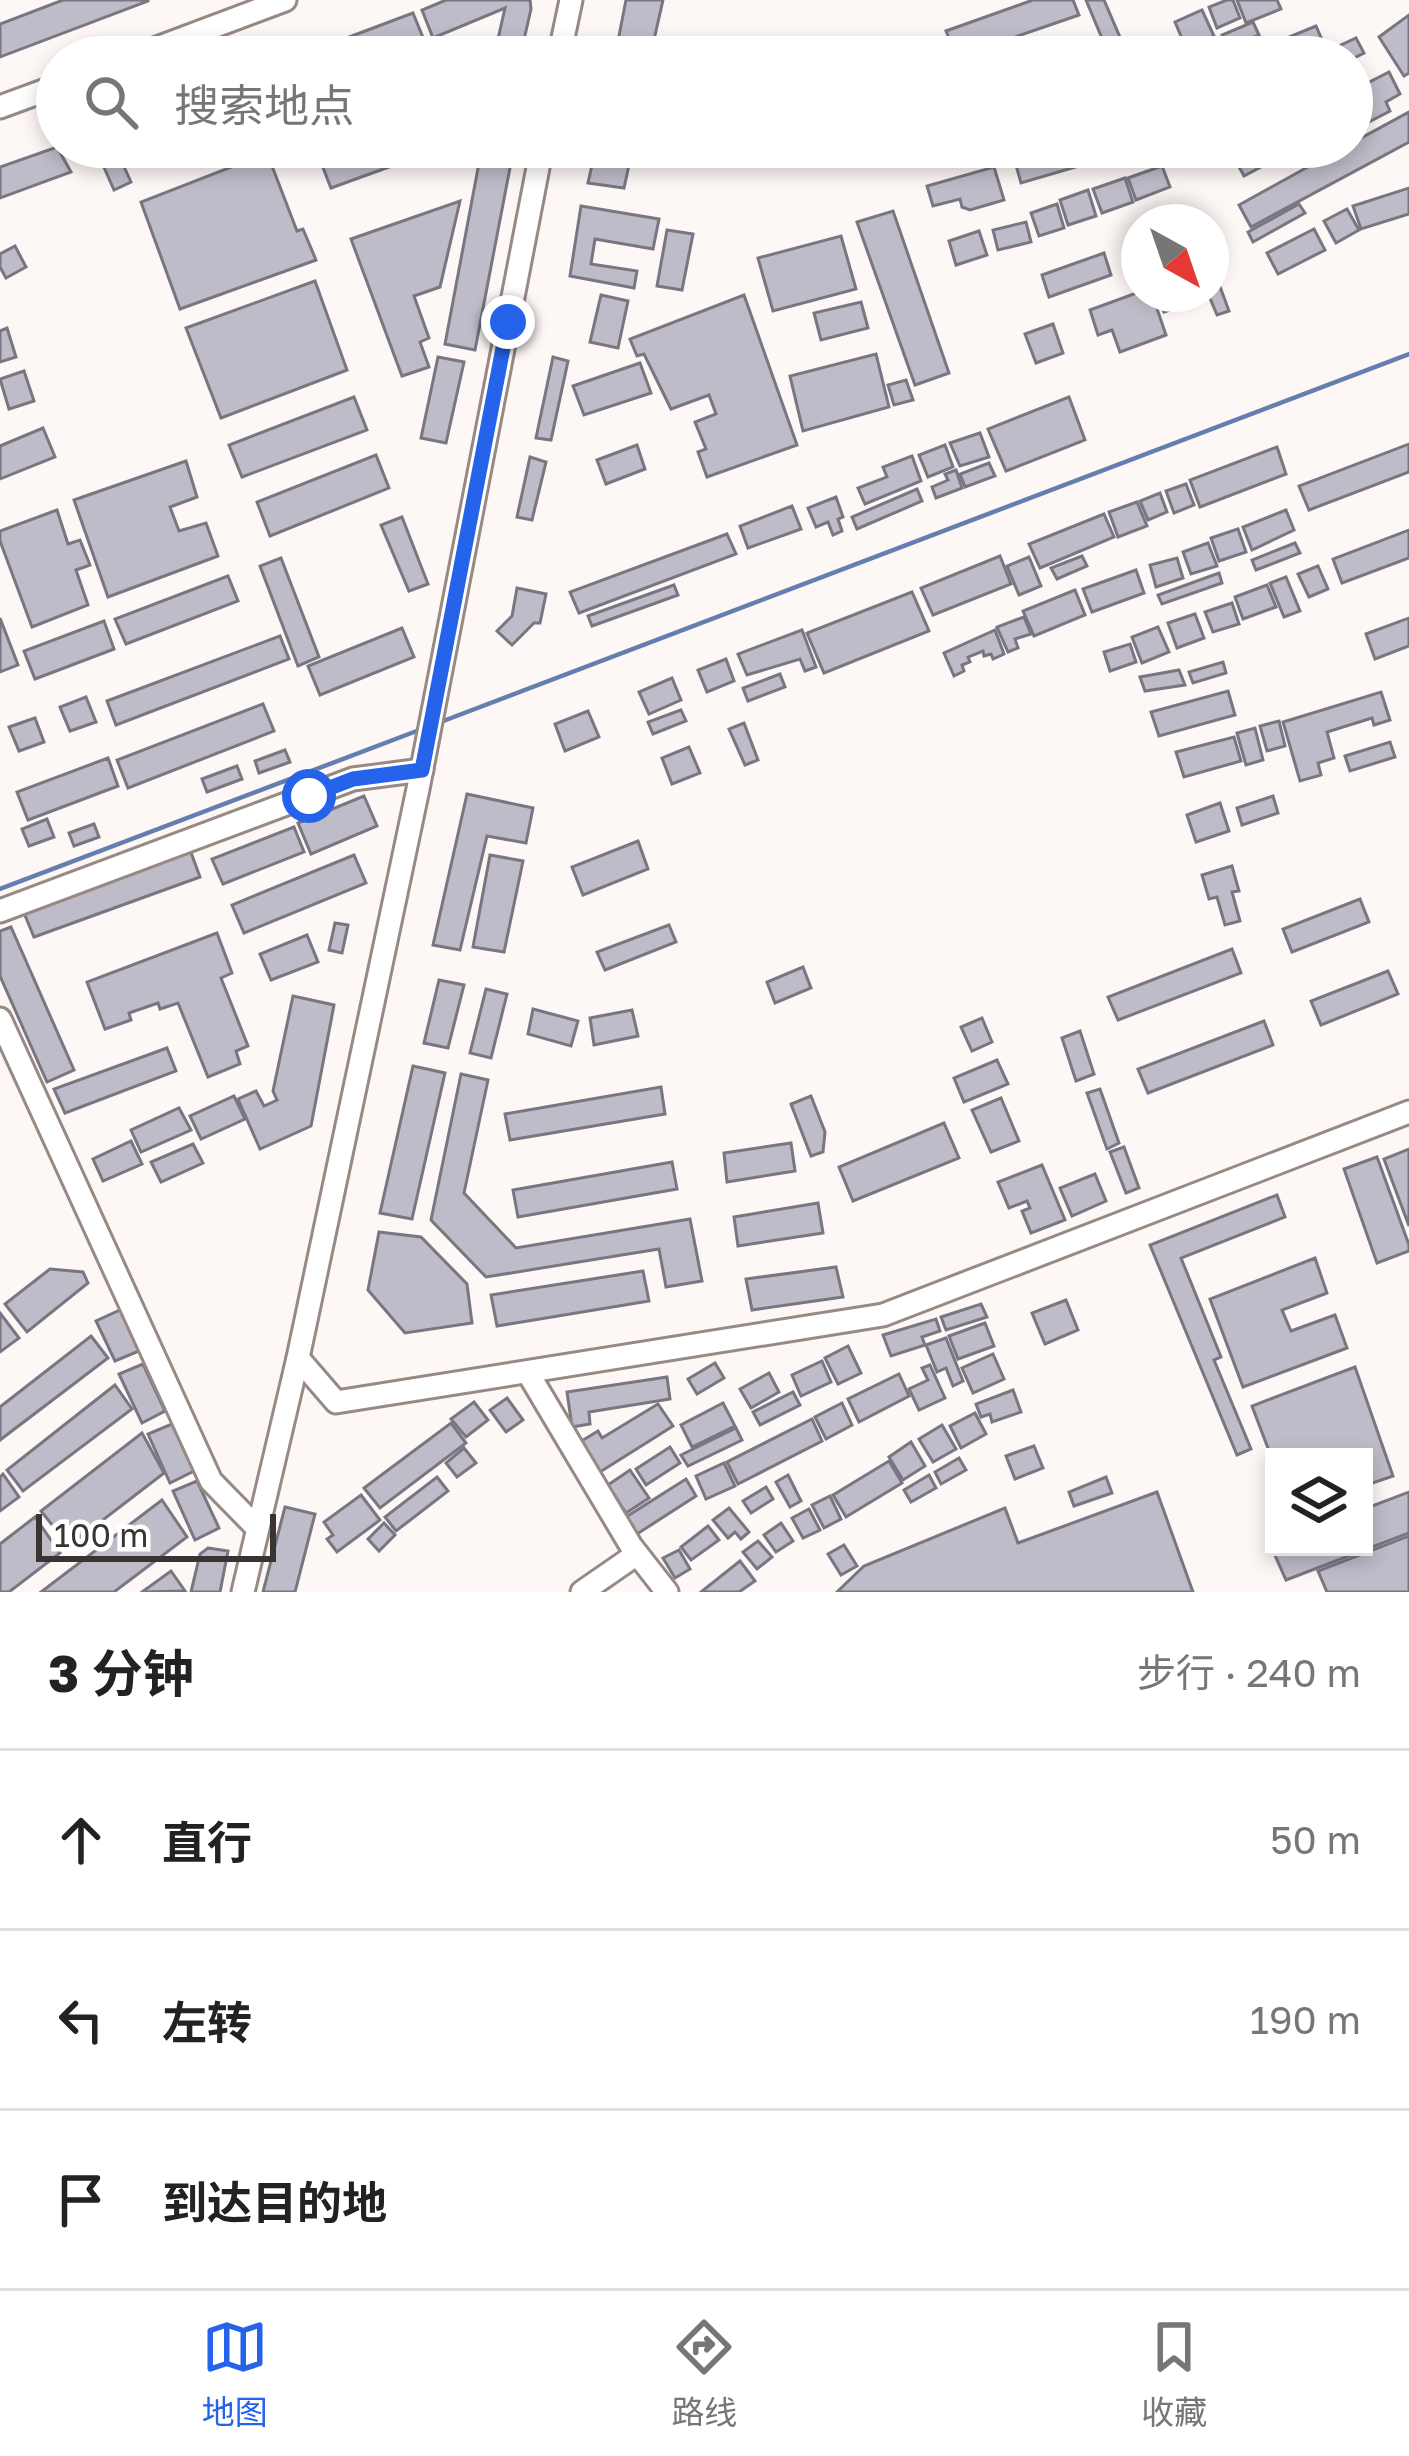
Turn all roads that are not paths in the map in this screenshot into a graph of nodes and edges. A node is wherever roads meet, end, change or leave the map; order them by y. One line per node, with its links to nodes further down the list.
1 (285, 0): 3 (street)
2 (571, 0): 4 (street)
3 (189, 36)
4 (563, 36)
5 (36, 94): 6 (street)
6 (0, 107)
7 (538, 168): 8 (street)
8 (422, 770): 9 (street); 12 (street)
9 (0, 911)
10 (0, 1019): 14 (street)
11 (1409, 1112): 13 (street)
12 (298, 1358): 13 (street); 14 (street)
13 (528, 1373): 15 (street)
14 (257, 1528): 16 (street)
15 (637, 1554): 17 (street); 18 (street)
16 (243, 1592)
17 (582, 1592)
18 (667, 1592)

